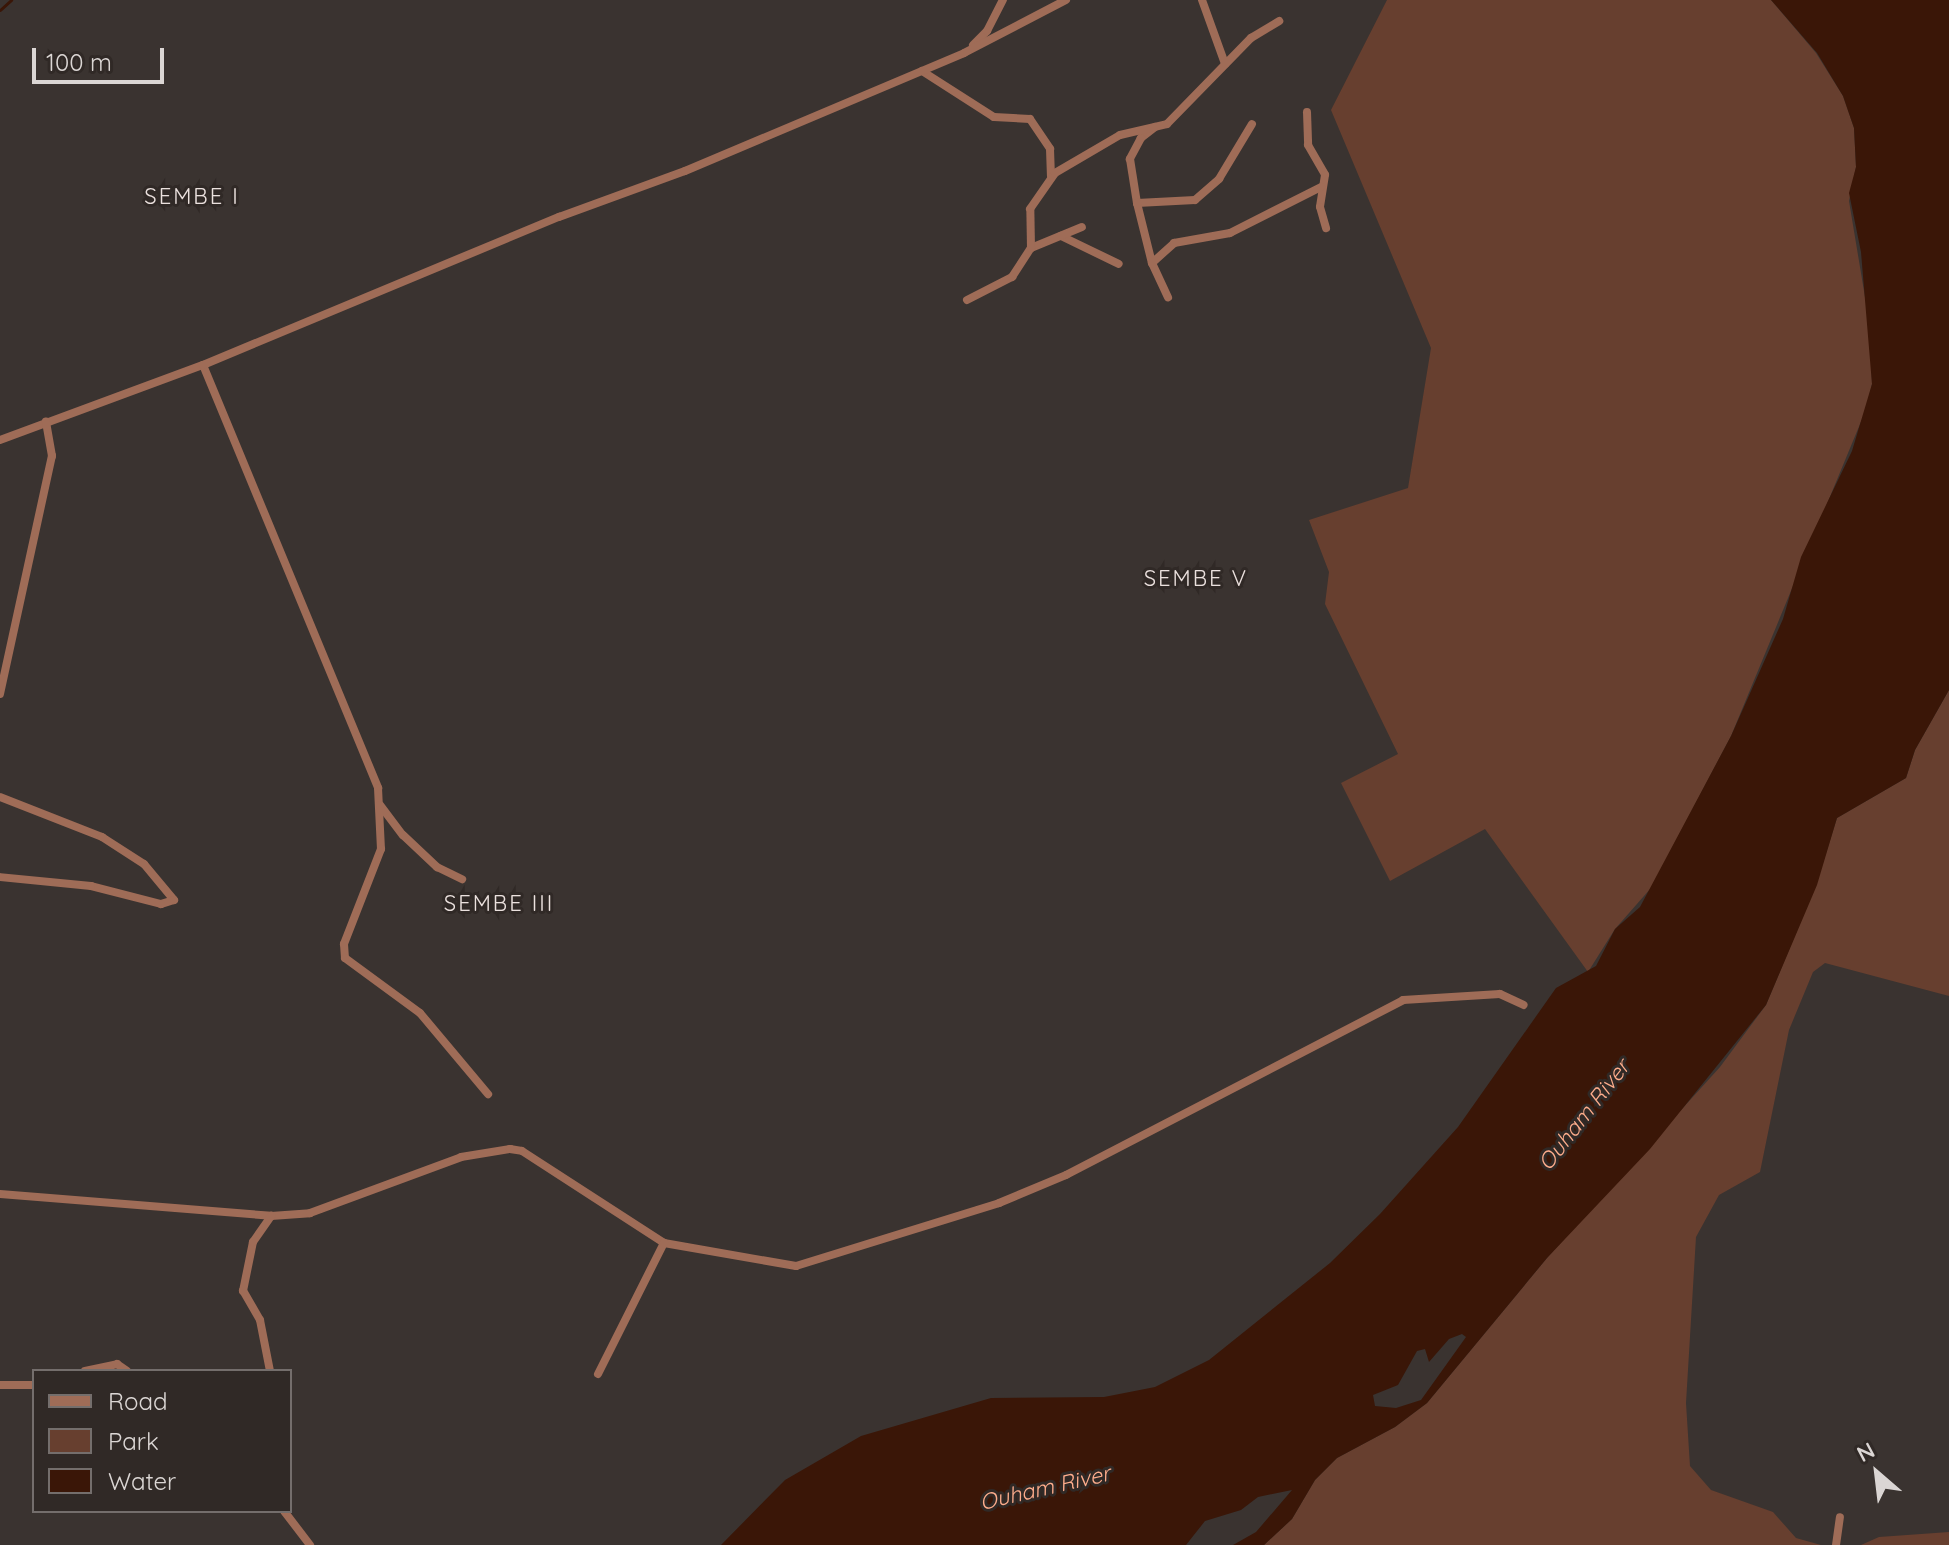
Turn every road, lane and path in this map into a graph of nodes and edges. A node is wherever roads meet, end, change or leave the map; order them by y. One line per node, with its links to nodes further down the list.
1 (1003, 0): 5 (street)
2 (1066, 0): 5 (street)
3 (1202, 0): 6 (street)
4 (1279, 21): 6 (street)
5 (964, 53): 7 (street)
6 (1225, 64): 9 (street)
7 (922, 71): 11 (street); 22 (street)
8 (1307, 112): 12 (street)
9 (1158, 124): 11 (street); 13 (street)
10 (1252, 124): 13 (street)
11 (1050, 181): 17 (street)
12 (1321, 187): 15 (street); 18 (street)
13 (1137, 203): 18 (street)
14 (1082, 227): 16 (street)
15 (1326, 228)
16 (1061, 236): 17 (street); 19 (street)
17 (1031, 248): 21 (street)
18 (1152, 263): 20 (street)
19 (1119, 264)
20 (1168, 297)
21 (967, 300)
22 (203, 365): 23 (street); 27 (street)
23 (46, 422): 24 (street); 25 (street)
24 (0, 440)
25 (0, 694)
26 (0, 797): 28 (street)
27 (380, 804): 29 (street); 31 (street)
28 (0, 877)
29 (462, 879)
30 (1524, 1005): 34 (street)
31 (488, 1094)
32 (0, 1194): 33 (street)
33 (271, 1216): 34 (street); 37 (street)
34 (664, 1243): 38 (street)
35 (94, 1369): 36 (street)
36 (124, 1369)
37 (270, 1369)
38 (598, 1374)
39 (0, 1385): 40 (street)
40 (32, 1385)
41 (286, 1513): 43 (street)
42 (1840, 1517): 44 (street)
43 (310, 1545)
44 (1836, 1545)

